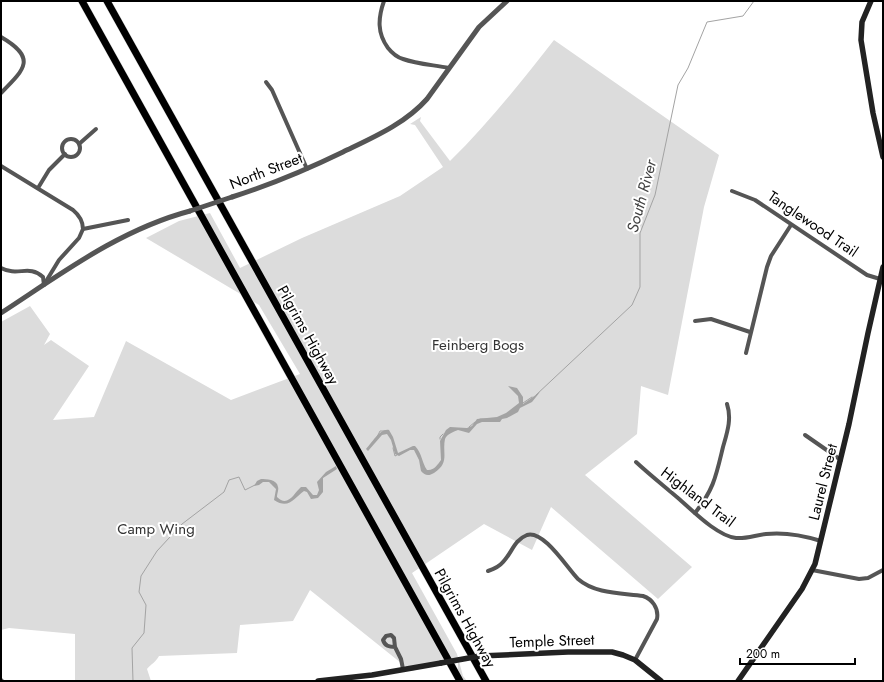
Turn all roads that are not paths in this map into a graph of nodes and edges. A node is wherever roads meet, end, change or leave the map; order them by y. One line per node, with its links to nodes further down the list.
1 (82, 1): 42 (highway)
2 (107, 1): 43 (highway, Pilgrims Highway)
3 (384, 1): 7 (street)
4 (871, 1): 13 (main road)
5 (505, 3): 7 (street, North Street)
6 (1, 37): 9 (street)
7 (449, 68): 15 (street, North Street)
8 (266, 82): 15 (street)
9 (1, 93)
10 (96, 129): 11 (street)
11 (79, 144): 12 (street); 12 (street)
12 (65, 154): 16 (street)
13 (883, 157)
14 (1, 166): 16 (street)
15 (308, 169): 24 (street, North Street, bridge)
16 (38, 188): 20 (street)
17 (732, 190): 19 (street, Tanglewood Trail)
18 (128, 220): 20 (street)
19 (791, 225): 23 (street, Tanglewood Trail); 27 (street)
20 (83, 229): 24 (street)
21 (1, 268): 24 (street)
22 (883, 268): 23 (main road, Laurel Street)
23 (880, 279): 31 (main road, Laurel Street)
24 (44, 285): 25 (street, North Street)
25 (1, 313)
26 (695, 321): 27 (street)
27 (750, 332): 28 (street)
28 (746, 353)
29 (727, 404): 33 (street)
30 (805, 435): 31 (street)
31 (841, 460): 34 (main road, Laurel Street)
32 (636, 462): 33 (street, Highland Trail)
33 (695, 513): 34 (street, Highland Trail)
34 (821, 541): 35 (main road, Laurel Street)
35 (812, 570): 36 (street); 45 (main road, Laurel Street)
36 (883, 570)
37 (488, 571): 39 (street)
38 (395, 647): 40 (street)
39 (635, 660): 40 (main road, Temple Street, bridge); 44 (main road, Temple Street)
40 (402, 669): 41 (main road, Temple Street)
41 (318, 681)
42 (460, 681)
43 (486, 681)
44 (661, 681)
45 (738, 681)

